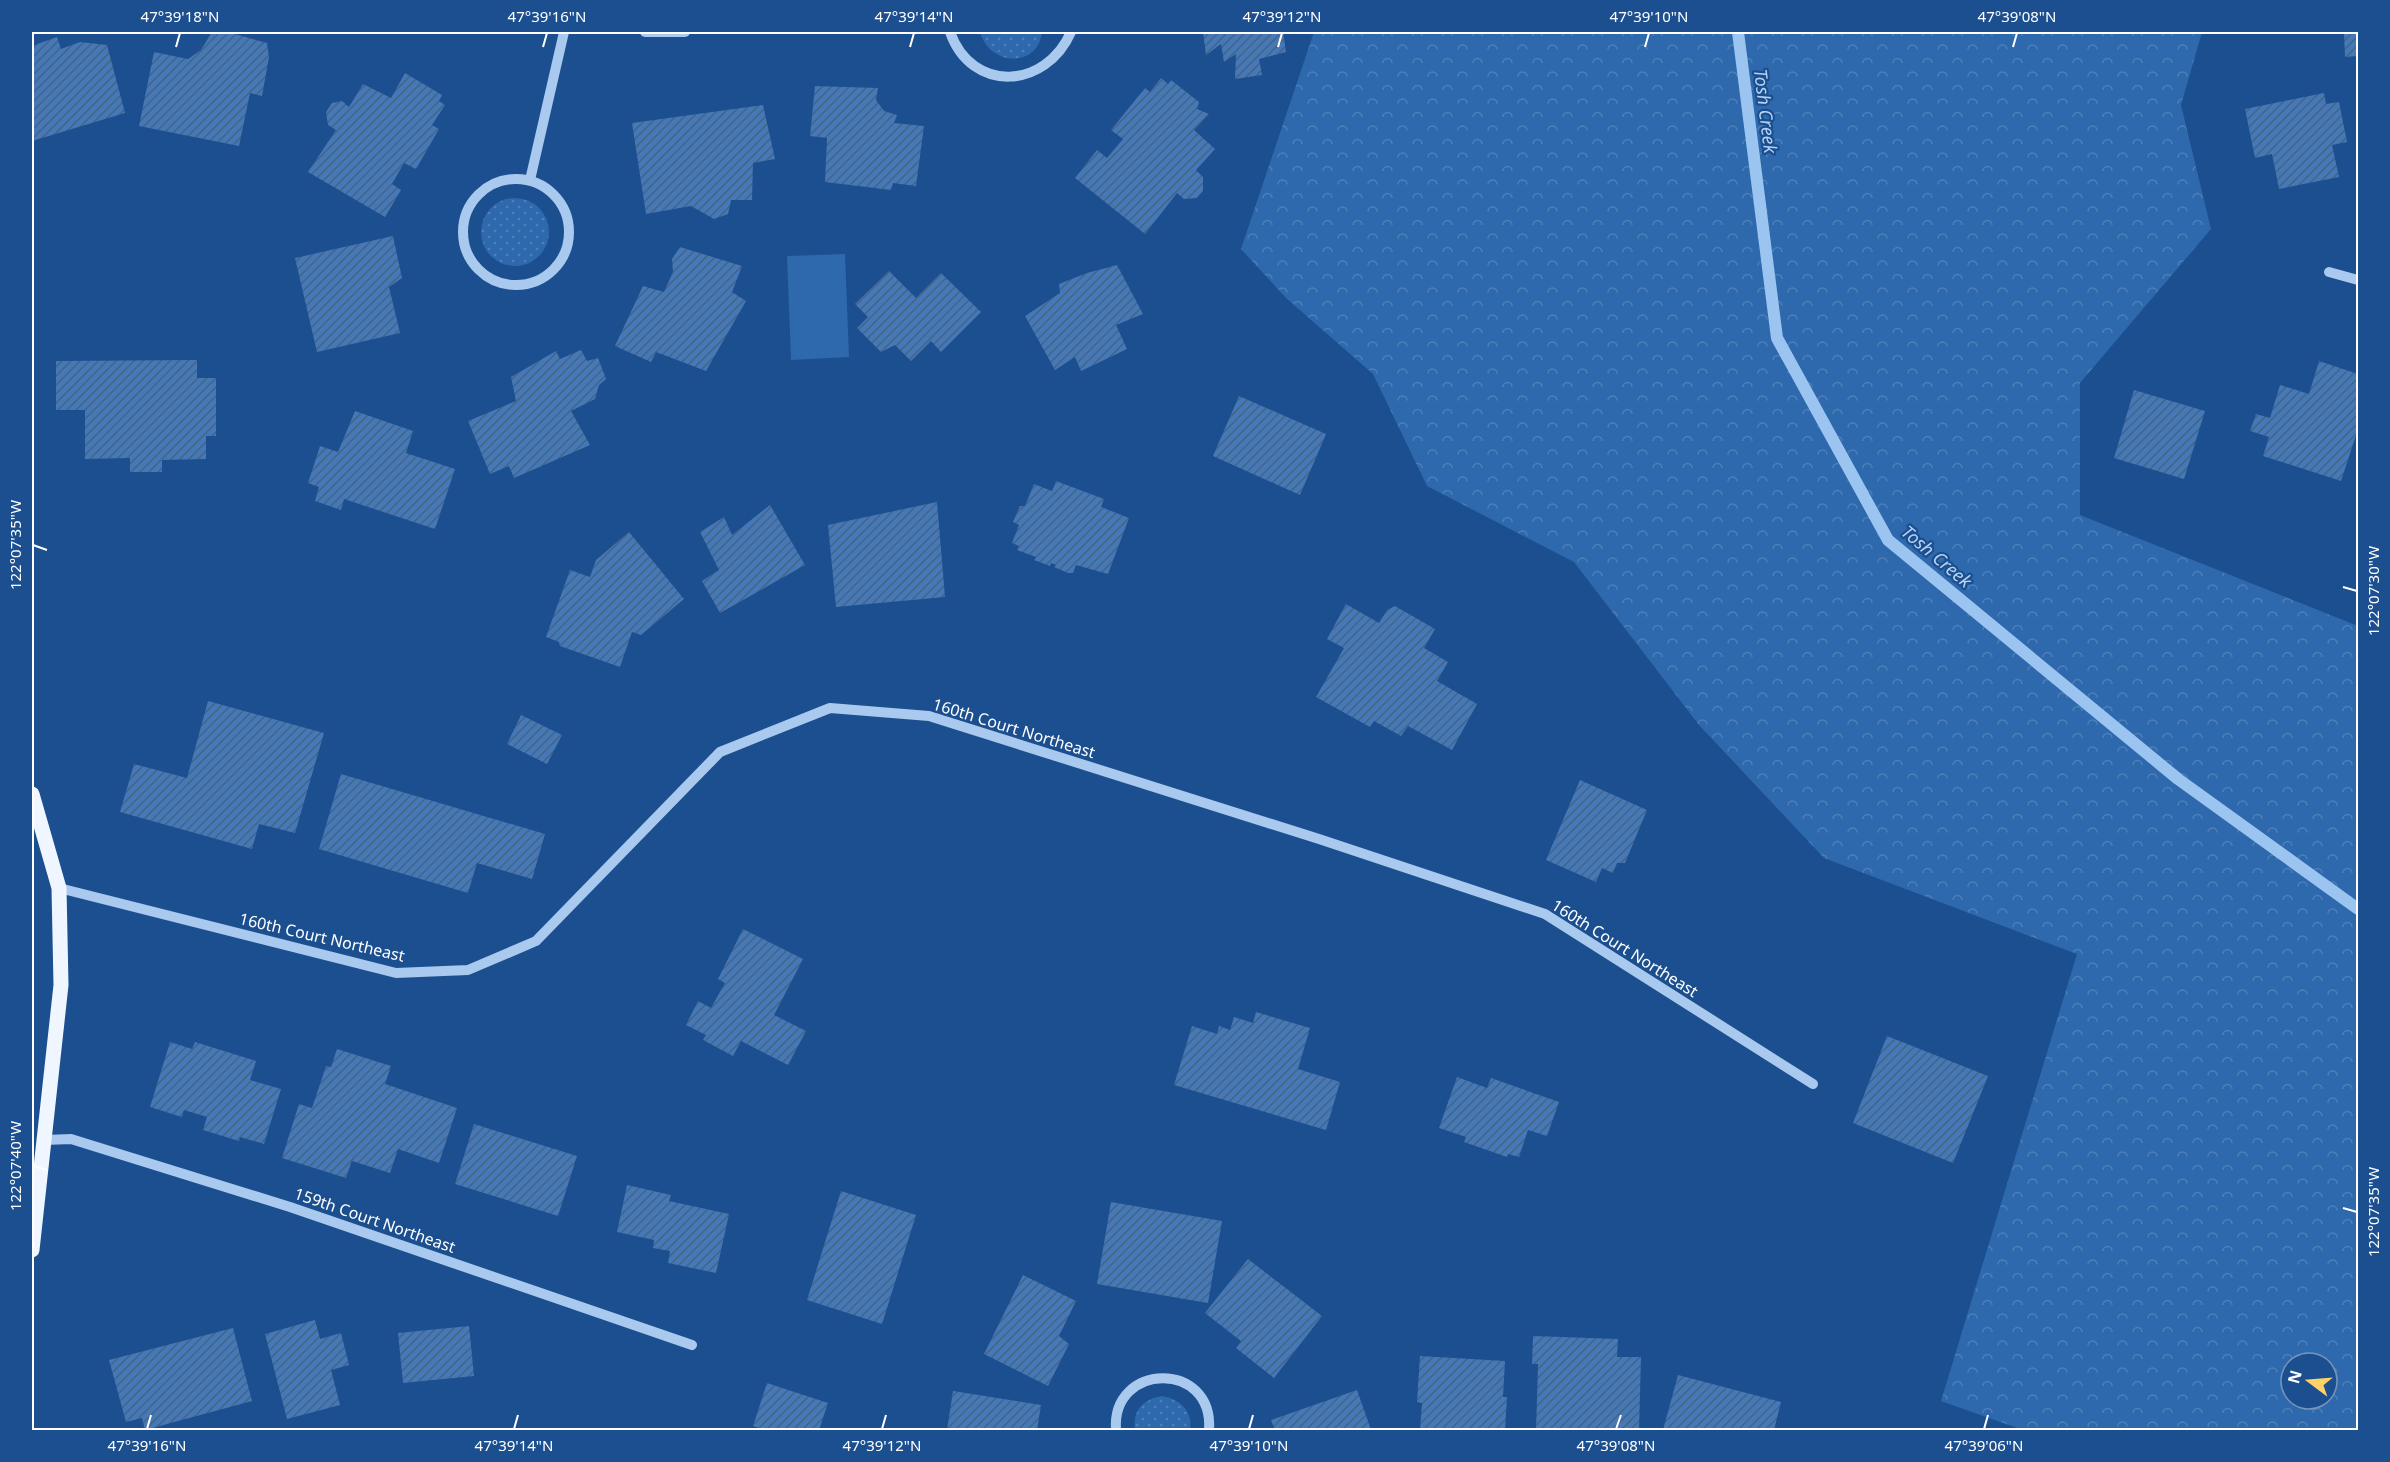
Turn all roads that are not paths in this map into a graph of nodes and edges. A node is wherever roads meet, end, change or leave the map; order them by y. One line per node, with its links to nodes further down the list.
1 (564, 32): 6 (street)
2 (645, 32): 3 (street)
3 (685, 32)
4 (950, 32): 5 (street)
5 (1071, 32)
6 (530, 180): 6 (street)
7 (2329, 272): 8 (street)
8 (2358, 280)
9 (32, 794): 10 (main road)
10 (59, 888): 11 (street, 160th Court Northeast); 12 (main road)
11 (1813, 1084)
12 (45, 1140): 13 (main road); 14 (street, 159th Court Northeast)
13 (32, 1250)
14 (692, 1345)
15 (1116, 1431): 16 (street)
16 (1209, 1431)

